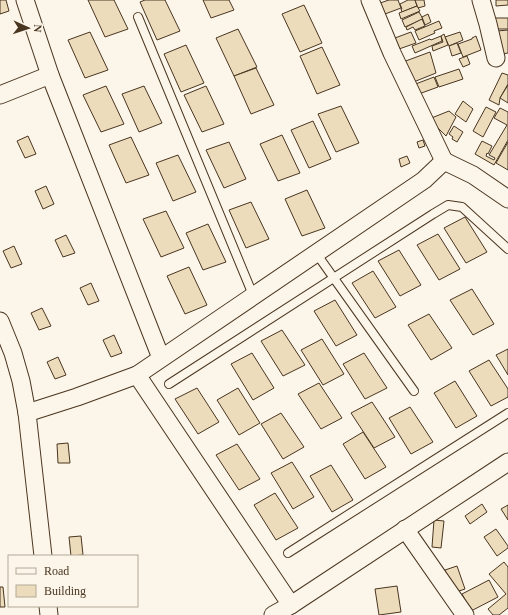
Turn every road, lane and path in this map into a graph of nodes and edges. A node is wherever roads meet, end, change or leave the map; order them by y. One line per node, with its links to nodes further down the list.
1 (25, 0): 6 (street)
2 (370, 0): 8 (street)
3 (482, 0): 5 (street)
4 (138, 17): 13 (lane)
5 (496, 58)
6 (50, 76): 7 (street); 15 (street)
7 (0, 95)
8 (444, 160): 9 (street); 11 (street)
9 (508, 199)
10 (508, 249): 12 (lane)
11 (316, 253): 12 (lane); 13 (street)
12 (333, 277): 17 (lane); 18 (lane)
13 (253, 295): 15 (street)
14 (0, 321): 19 (street)
15 (161, 358): 16 (street)
16 (137, 375): 19 (street); 25 (street)
17 (169, 384)
18 (414, 391)
19 (27, 413): 24 (street)
20 (508, 413): 23 (lane)
21 (508, 462): 22 (street)
22 (405, 530): 25 (street); 27 (street)
23 (288, 553)
24 (43, 555)
25 (291, 605): 26 (street)
26 (273, 615)
27 (465, 615)

